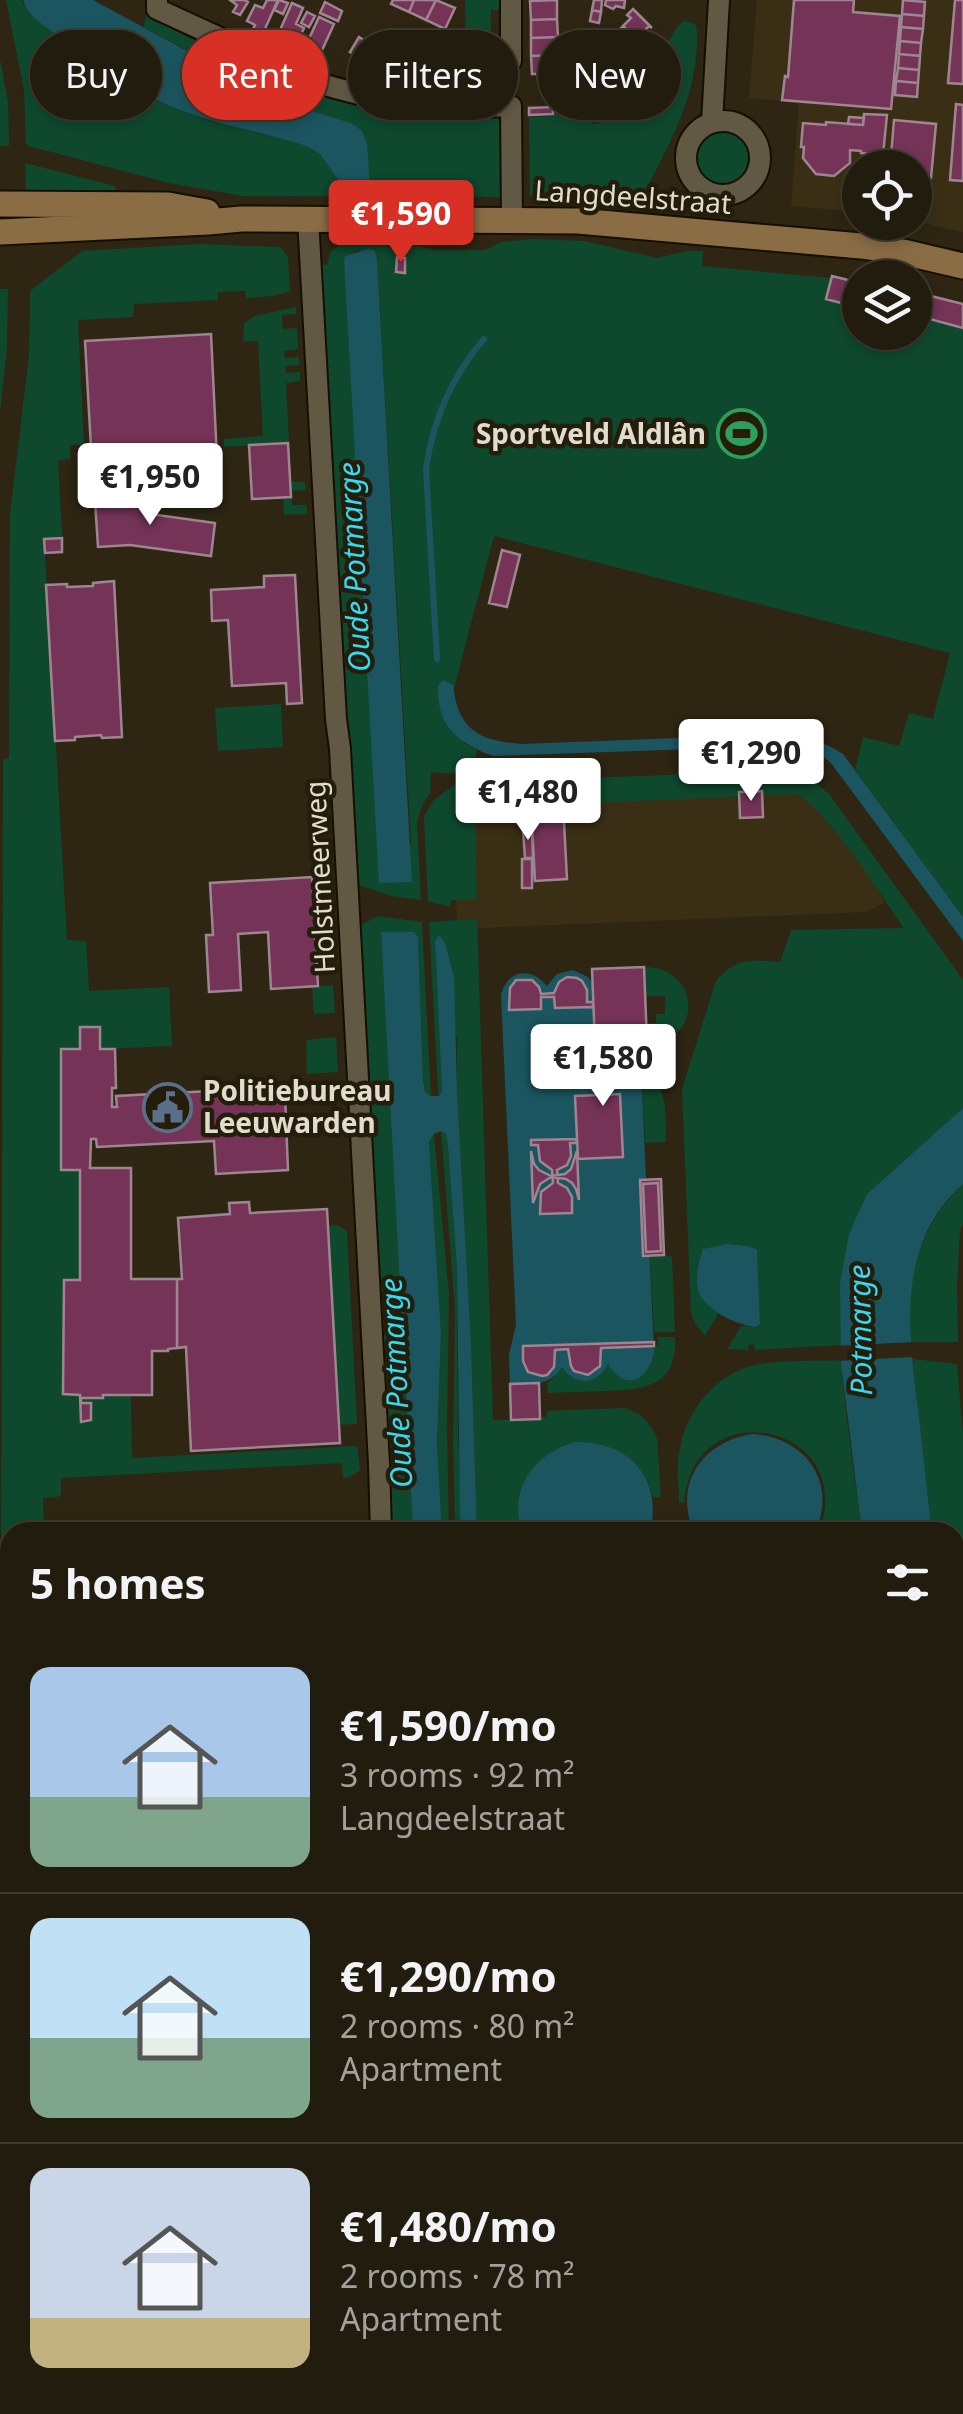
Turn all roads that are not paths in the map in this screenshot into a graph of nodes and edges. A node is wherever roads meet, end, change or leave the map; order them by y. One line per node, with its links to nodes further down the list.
1 (157, 0): 9 (street)
2 (512, 0): 4 (street)
3 (719, 0): 5 (street)
4 (512, 30)
5 (712, 122)
6 (0, 204): 7 (street, Langdeelstraat)
7 (242, 218): 8 (street, Langdeelstraat); 10 (street, Langdeelstraat)
8 (308, 218): 9 (street, Langdeelstraat); 12 (street, Holstmeerweg)
9 (512, 219): 11 (street, Langdeelstraat)
10 (0, 232)
11 (961, 267)
12 (381, 1522)

